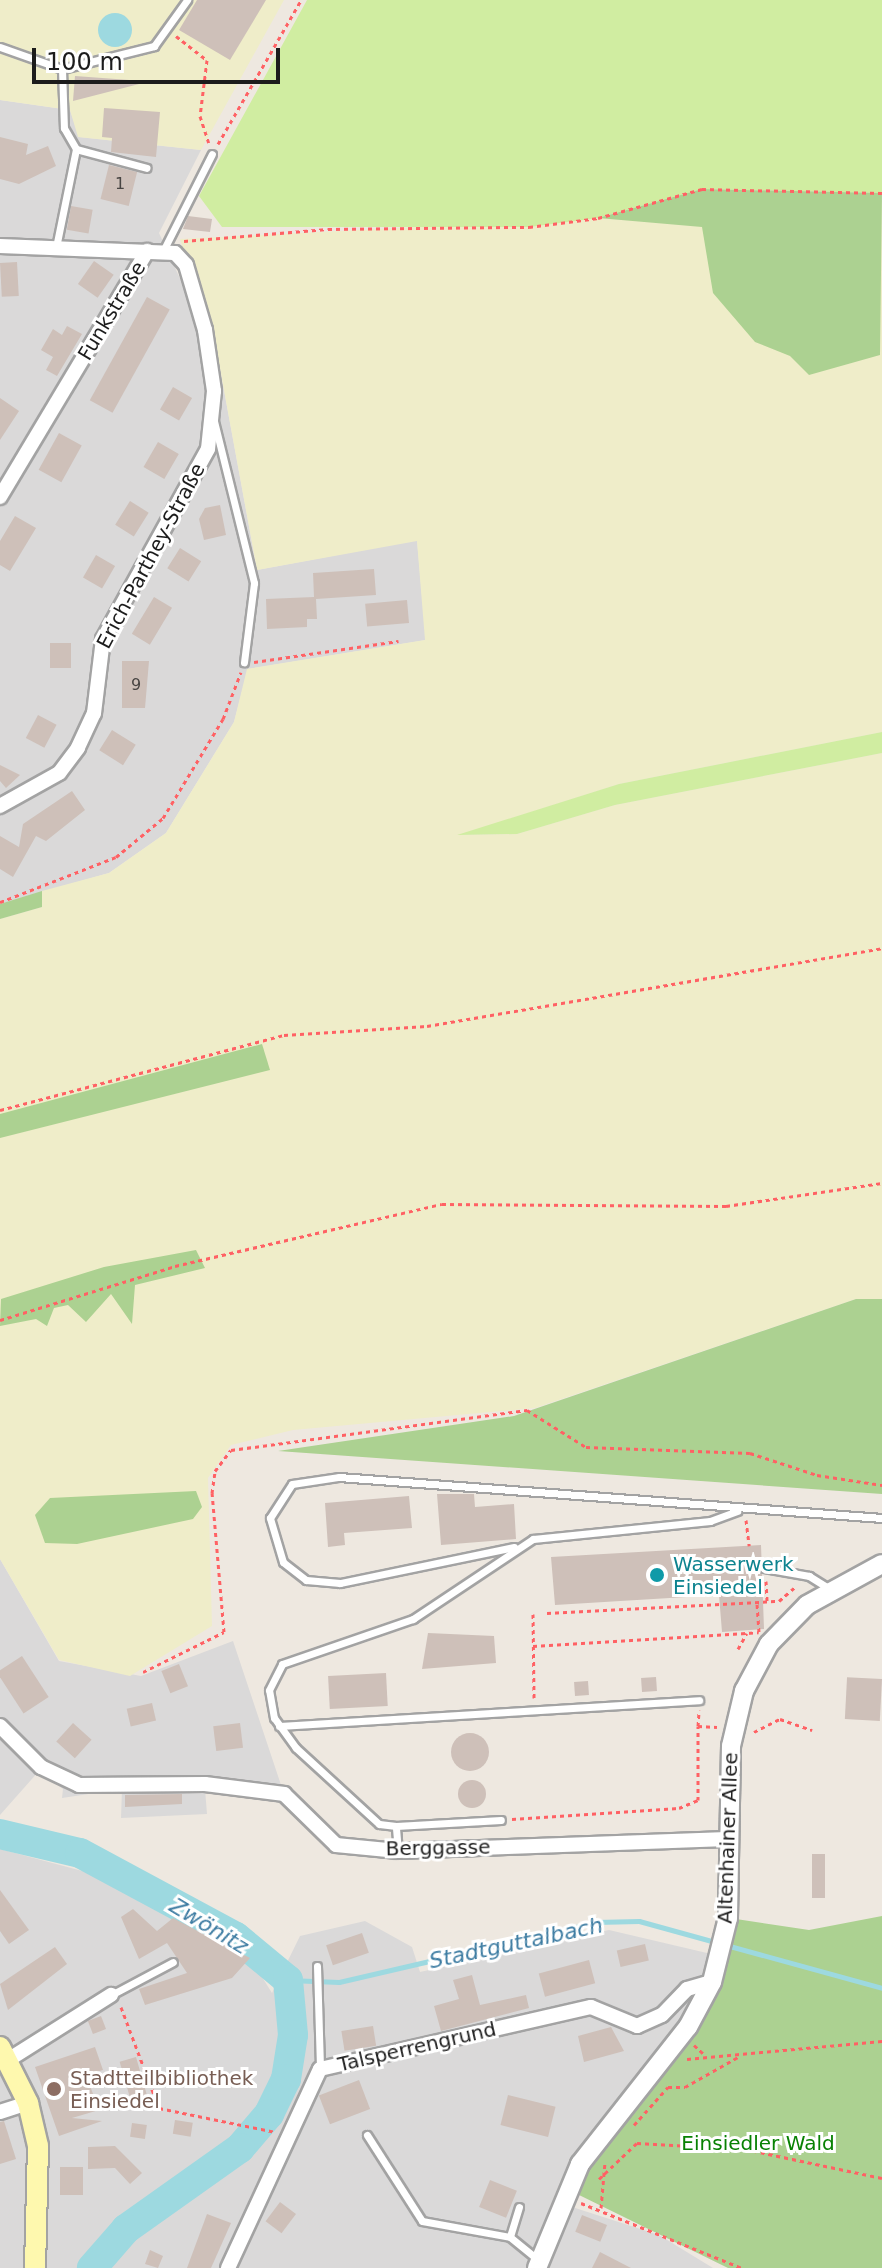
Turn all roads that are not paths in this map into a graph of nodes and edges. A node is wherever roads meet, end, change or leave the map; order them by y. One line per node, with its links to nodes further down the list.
1 (187, 0): 3 (lane)
2 (0, 47): 3 (lane)
3 (62, 69): 4 (lane)
4 (76, 149): 6 (lane); 9 (lane)
5 (212, 154): 8 (lane)
6 (147, 168)
7 (0, 246): 9 (street, Funkstraße)
8 (165, 247): 10 (street); 11 (street, Erich-Parthey-Straße)
9 (56, 248): 10 (street, Funkstraße)
10 (147, 251): 12 (street, Funkstraße)
11 (213, 417): 13 (lane); 14 (street, Erich-Parthey-Straße)
12 (0, 497)
13 (244, 662)
14 (0, 806)
15 (741, 1509): 16 (lane); 17 (lane); 17 (lane)
16 (882, 1518)
17 (514, 1547): 23 (lane)
18 (882, 1564): 20 (street, Altenhainer Allee)
19 (764, 1568): 20 (lane)
20 (832, 1590): 26 (street, Altenhainer Allee)
21 (699, 1700): 23 (lane)
22 (0, 1726): 27 (street, Berggasse)
23 (279, 1726): 25 (lane)
24 (501, 1820): 25 (lane)
25 (396, 1826): 27 (lane)
26 (727, 1839): 27 (street, Berggasse); 30 (street, Altenhainer Allee)
27 (398, 1851)
28 (173, 1962): 31 (lane)
29 (317, 1966): 33 (lane)
30 (714, 1977): 33 (street, Talsperrengrund); 39 (street, Altenhainer Allee)
31 (111, 1995): 32 (street)
32 (4, 2053): 34 (main road)
33 (320, 2069): 41 (street, Talsperrengrund)
34 (28, 2103): 35 (street); 40 (main road)
35 (0, 2112)
36 (367, 2135): 38 (lane)
37 (519, 2207): 38 (lane)
38 (510, 2237): 39 (lane)
39 (538, 2264)
40 (35, 2268)
41 (228, 2268)

